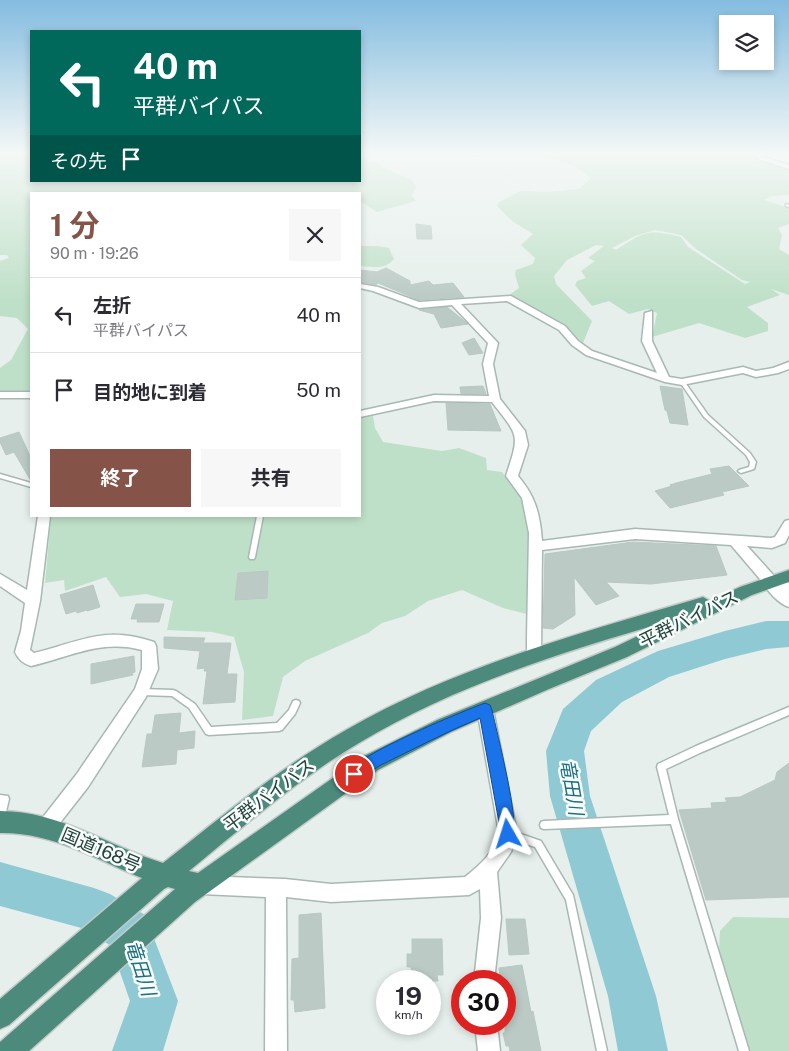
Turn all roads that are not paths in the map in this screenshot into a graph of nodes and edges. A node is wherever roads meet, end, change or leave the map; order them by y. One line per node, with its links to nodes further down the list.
1 (361, 286): 2 (street)
2 (455, 303): 5 (street); 9 (street)
3 (649, 313): 5 (street)
4 (789, 365): 6 (street)
5 (665, 379): 6 (street)
6 (682, 382): 11 (lane)
7 (0, 395): 8 (street)
8 (30, 396)
9 (495, 399): 10 (street); 18 (street)
10 (361, 414)
11 (741, 472)
12 (0, 476): 13 (lane)
13 (30, 485)
14 (44, 517): 25 (street)
15 (260, 517): 19 (lane)
16 (789, 524): 17 (street)
17 (735, 541): 18 (street); 22 (street)
18 (535, 546): 27 (street)
19 (252, 557)
20 (789, 576): 22 (highway)
21 (0, 579): 25 (street)
22 (770, 581): 23 (street); 24 (highway); 26 (street)
23 (789, 588)
24 (746, 591): 27 (highway, 平群バイパス); 30 (highway, 平群バイパス)
25 (32, 601): 28 (street)
26 (789, 601)
27 (534, 655): 39 (highway, 平群バイパス)
28 (141, 692): 29 (lane); 36 (street)
29 (296, 703)
30 (485, 710): 37 (street); 41 (highway, 平群バイパス)
31 (789, 711): 33 (lane)
32 (0, 799): 34 (lane)
33 (671, 819): 35 (lane); 49 (lane)
34 (0, 821): 36 (highway, 国道168号)
35 (544, 825)
36 (46, 827): 39 (highway, 国道168号)
37 (508, 834): 38 (street); 48 (lane)
38 (488, 870): 40 (street); 42 (street)
39 (160, 878): 41 (highway, 国道168号); 43 (highway, 平群バイパス)
40 (276, 888): 41 (street); 46 (street)
41 (194, 890): 45 (highway, 平群バイパス)
42 (484, 970)
43 (0, 1016)
44 (487, 1035): 47 (street)
45 (9, 1051)
46 (276, 1051)
47 (489, 1051)
48 (602, 1051)
49 (744, 1051)

